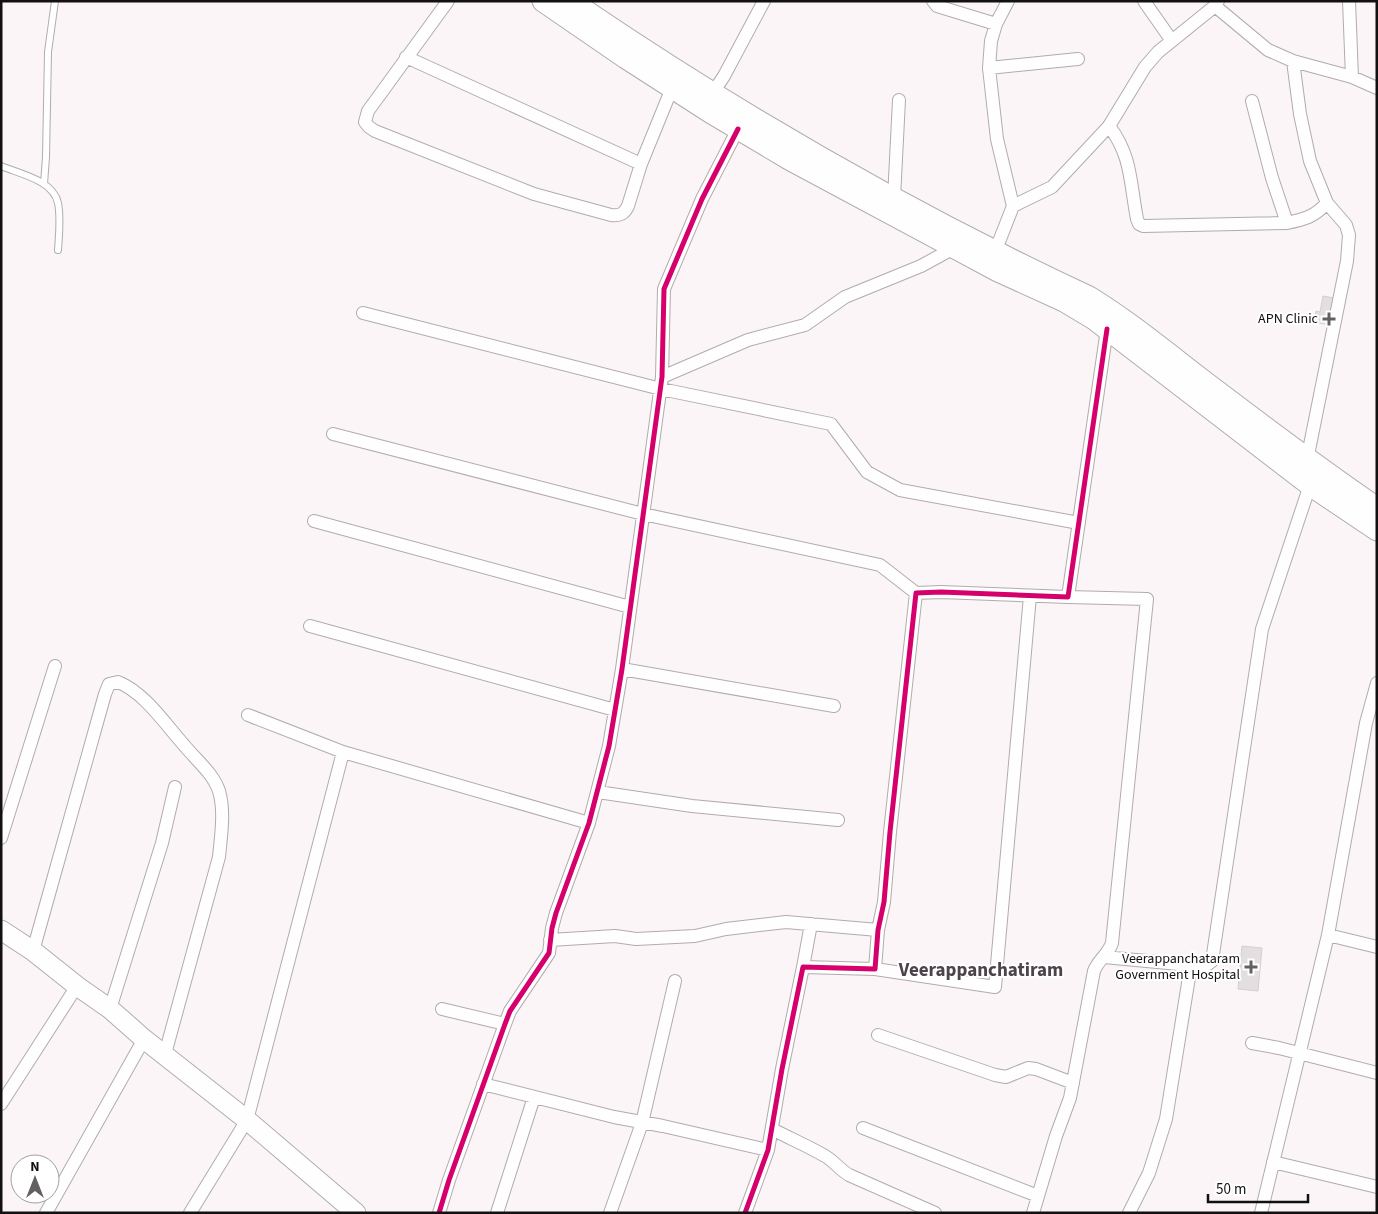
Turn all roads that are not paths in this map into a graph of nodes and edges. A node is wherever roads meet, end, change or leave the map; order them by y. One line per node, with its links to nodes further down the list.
1 (55, 1): 27 (lane)
2 (448, 1): 13 (street)
3 (543, 1): 18 (main road)
4 (764, 1): 20 (street)
5 (933, 1): 11 (street)
6 (1008, 1): 11 (street)
7 (1144, 1): 12 (street)
8 (1349, 1): 17 (street)
9 (1217, 3): 12 (street); 15 (street)
10 (581, 4): 20 (main road)
11 (996, 24): 16 (street)
12 (1172, 41): 23 (street)
13 (406, 57): 25 (street); 25 (street)
14 (1078, 59): 16 (street)
15 (1293, 61): 17 (street); 29 (street)
16 (989, 68): 30 (street)
17 (1352, 77): 19 (street)
18 (672, 88): 20 (main road); 25 (street)
19 (1377, 88)
20 (708, 100): 24 (main road); 28 (main road)
21 (899, 100): 28 (street)
22 (1252, 100): 31 (street)
23 (1110, 126): 30 (street); 31 (street)
24 (738, 129): 32 (main road); 37 (street)
25 (641, 164)
26 (1, 166): 27 (lane)
27 (44, 184): 33 (lane)
28 (894, 198): 34 (main road)
29 (1327, 203): 31 (street); 39 (street)
30 (1013, 206): 34 (street)
31 (1287, 223)
32 (954, 248): 36 (main road); 37 (street)
33 (58, 250)
34 (995, 252): 39 (main road)
35 (362, 313): 37 (street)
36 (1107, 329): 40 (main road); 44 (street)
37 (662, 383): 42 (street); 44 (street)
38 (333, 434): 42 (street)
39 (1307, 460): 41 (main road)
40 (1310, 485): 45 (main road); 71 (street)
41 (1377, 508)
42 (643, 514): 46 (street); 49 (street)
43 (314, 521): 49 (street)
44 (1079, 523): 48 (street)
45 (1377, 530)
46 (916, 593): 47 (street); 65 (street)
47 (1030, 596): 48 (street); 73 (street)
48 (1068, 597): 70 (street)
49 (630, 607): 52 (street)
50 (310, 626): 55 (street)
51 (55, 666): 62 (street)
52 (622, 669): 54 (street); 55 (street)
53 (1377, 683): 66 (street)
54 (834, 706)
55 (615, 710): 59 (street)
56 (248, 715): 57 (street)
57 (343, 752): 61 (street); 89 (street)
58 (175, 787): 76 (street)
59 (598, 792): 60 (street); 61 (street)
60 (838, 820)
61 (589, 823): 67 (street)
62 (1, 838)
63 (811, 924): 65 (street); 67 (street); 72 (street)
64 (1, 930): 69 (street)
65 (878, 930): 73 (street)
66 (1328, 935): 68 (street); 83 (street)
67 (550, 940): 78 (street)
68 (1377, 947)
69 (33, 952): 75 (street); 82 (street)
70 (1104, 957): 71 (street); 85 (street)
71 (1191, 965): 106 (street)
72 (803, 967): 73 (street); 92 (street)
73 (875, 969)
74 (675, 982): 90 (street)
75 (77, 986): 76 (street); 88 (street)
76 (110, 1009): 80 (street)
77 (442, 1010): 78 (street)
78 (505, 1024): 86 (street)
79 (878, 1035): 85 (street)
80 (144, 1039): 82 (street); 97 (street)
81 (1252, 1043): 83 (street)
82 (165, 1054): 89 (street)
83 (1299, 1054): 84 (street); 94 (street)
84 (1377, 1072)
85 (1073, 1083): 96 (street)
86 (483, 1084): 87 (street); 100 (street)
87 (534, 1097): 90 (street); 101 (street)
88 (1, 1104)
89 (247, 1120): 98 (street); 99 (street)
90 (642, 1123): 93 (street); 102 (street)
91 (863, 1128): 96 (street)
92 (772, 1129): 93 (street); 104 (street)
93 (768, 1150): 103 (street)
94 (1273, 1162): 95 (street); 107 (street)
95 (1377, 1187)
96 (1038, 1196): 105 (street)
97 (46, 1213)
98 (190, 1213)
99 (356, 1213)
100 (439, 1213)
101 (497, 1213)
102 (610, 1213)
103 (745, 1213)
104 (936, 1213)
105 (1033, 1213)
106 (1129, 1213)
107 (1261, 1213)

